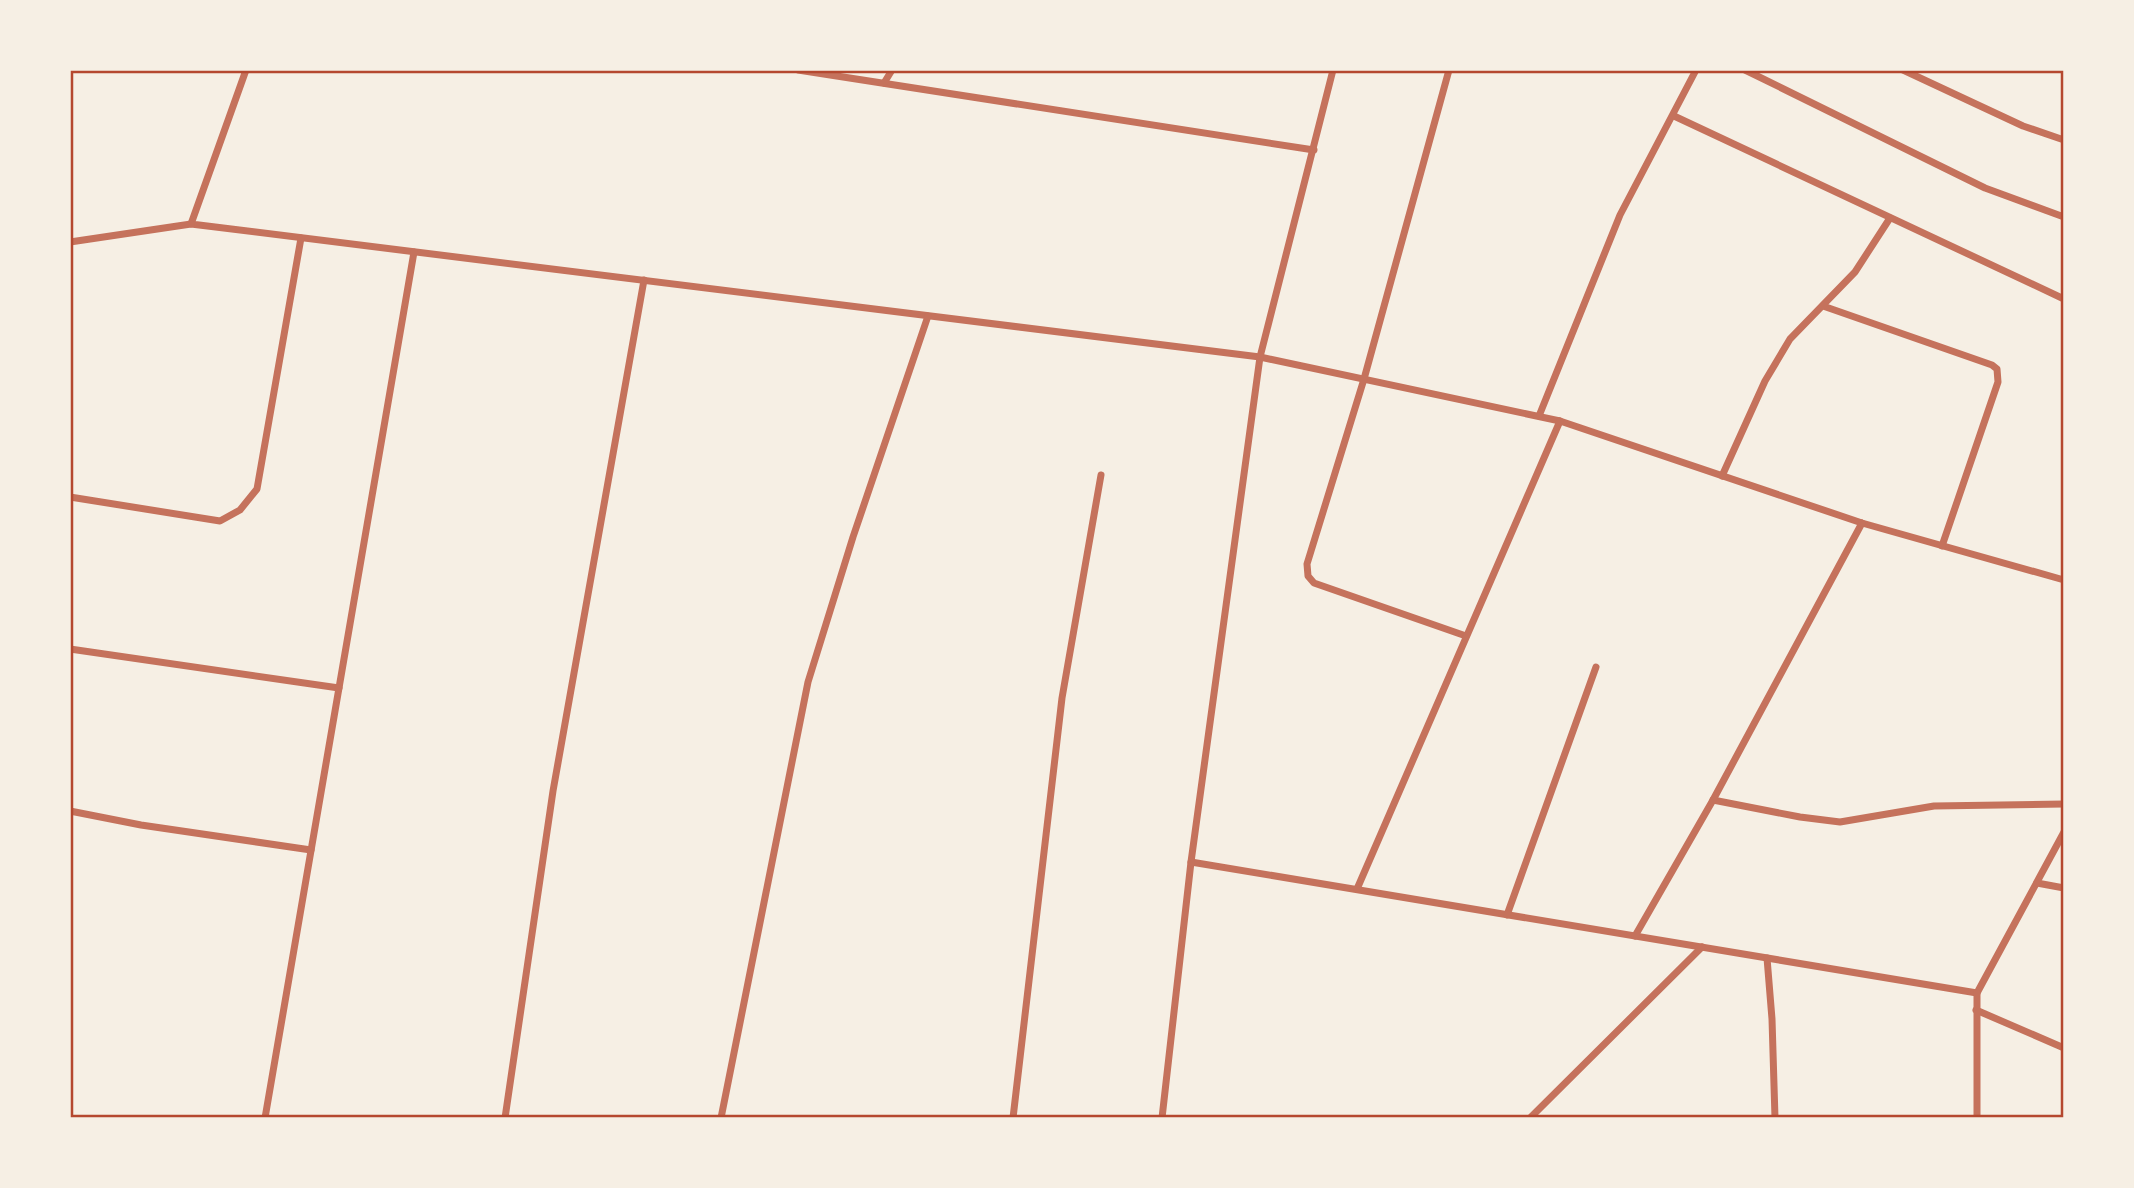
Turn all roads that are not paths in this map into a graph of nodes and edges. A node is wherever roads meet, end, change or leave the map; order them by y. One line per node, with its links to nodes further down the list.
1 (246, 70): 15 (street)
2 (798, 70): 9 (street)
3 (892, 70): 9 (street)
4 (1333, 70): 12 (street)
5 (1449, 70): 24 (street)
6 (1696, 70): 10 (street)
7 (1745, 70): 13 (street)
8 (1903, 70): 11 (street)
9 (884, 83): 12 (street)
10 (1674, 116): 14 (street); 25 (street)
11 (2064, 140)
12 (1314, 150): 23 (street)
13 (2064, 217)
14 (1890, 218): 20 (street); 21 (street)
15 (191, 224): 16 (street); 17 (street)
16 (301, 238): 18 (street); 29 (street)
17 (70, 242)
18 (414, 252): 19 (street); 36 (street)
19 (644, 280): 22 (street); 54 (street)
20 (2064, 299)
21 (1823, 306): 28 (street); 31 (street)
22 (928, 316): 23 (street); 55 (street)
23 (1260, 357): 24 (street); 42 (street)
24 (1364, 379): 25 (street); 33 (street)
25 (1539, 416): 26 (street)
26 (1560, 421): 28 (street); 33 (street)
27 (1101, 475): 56 (street)
28 (1722, 476): 30 (street)
29 (70, 497)
30 (1862, 523): 31 (street); 37 (street)
31 (1942, 546): 32 (street)
32 (2064, 580)
33 (1466, 636): 45 (street)
34 (70, 649): 36 (street)
35 (1595, 667): 46 (street)
36 (340, 688): 41 (street)
37 (1713, 800): 38 (street); 47 (street)
38 (2064, 804)
39 (70, 811): 41 (street)
40 (2064, 832): 43 (street)
41 (311, 850): 53 (street)
42 (1191, 862): 45 (street); 57 (street)
43 (2036, 883): 44 (street); 50 (street)
44 (2064, 888)
45 (1357, 889): 46 (street)
46 (1507, 915): 47 (street)
47 (1635, 936): 48 (street)
48 (1702, 947): 49 (street); 58 (street)
49 (1768, 958): 50 (street); 59 (street)
50 (1977, 993): 51 (street)
51 (1976, 1010): 52 (street); 60 (street)
52 (2064, 1048)
53 (265, 1118)
54 (505, 1118)
55 (721, 1118)
56 (1013, 1118)
57 (1162, 1118)
58 (1530, 1118)
59 (1775, 1118)
60 (1977, 1118)

